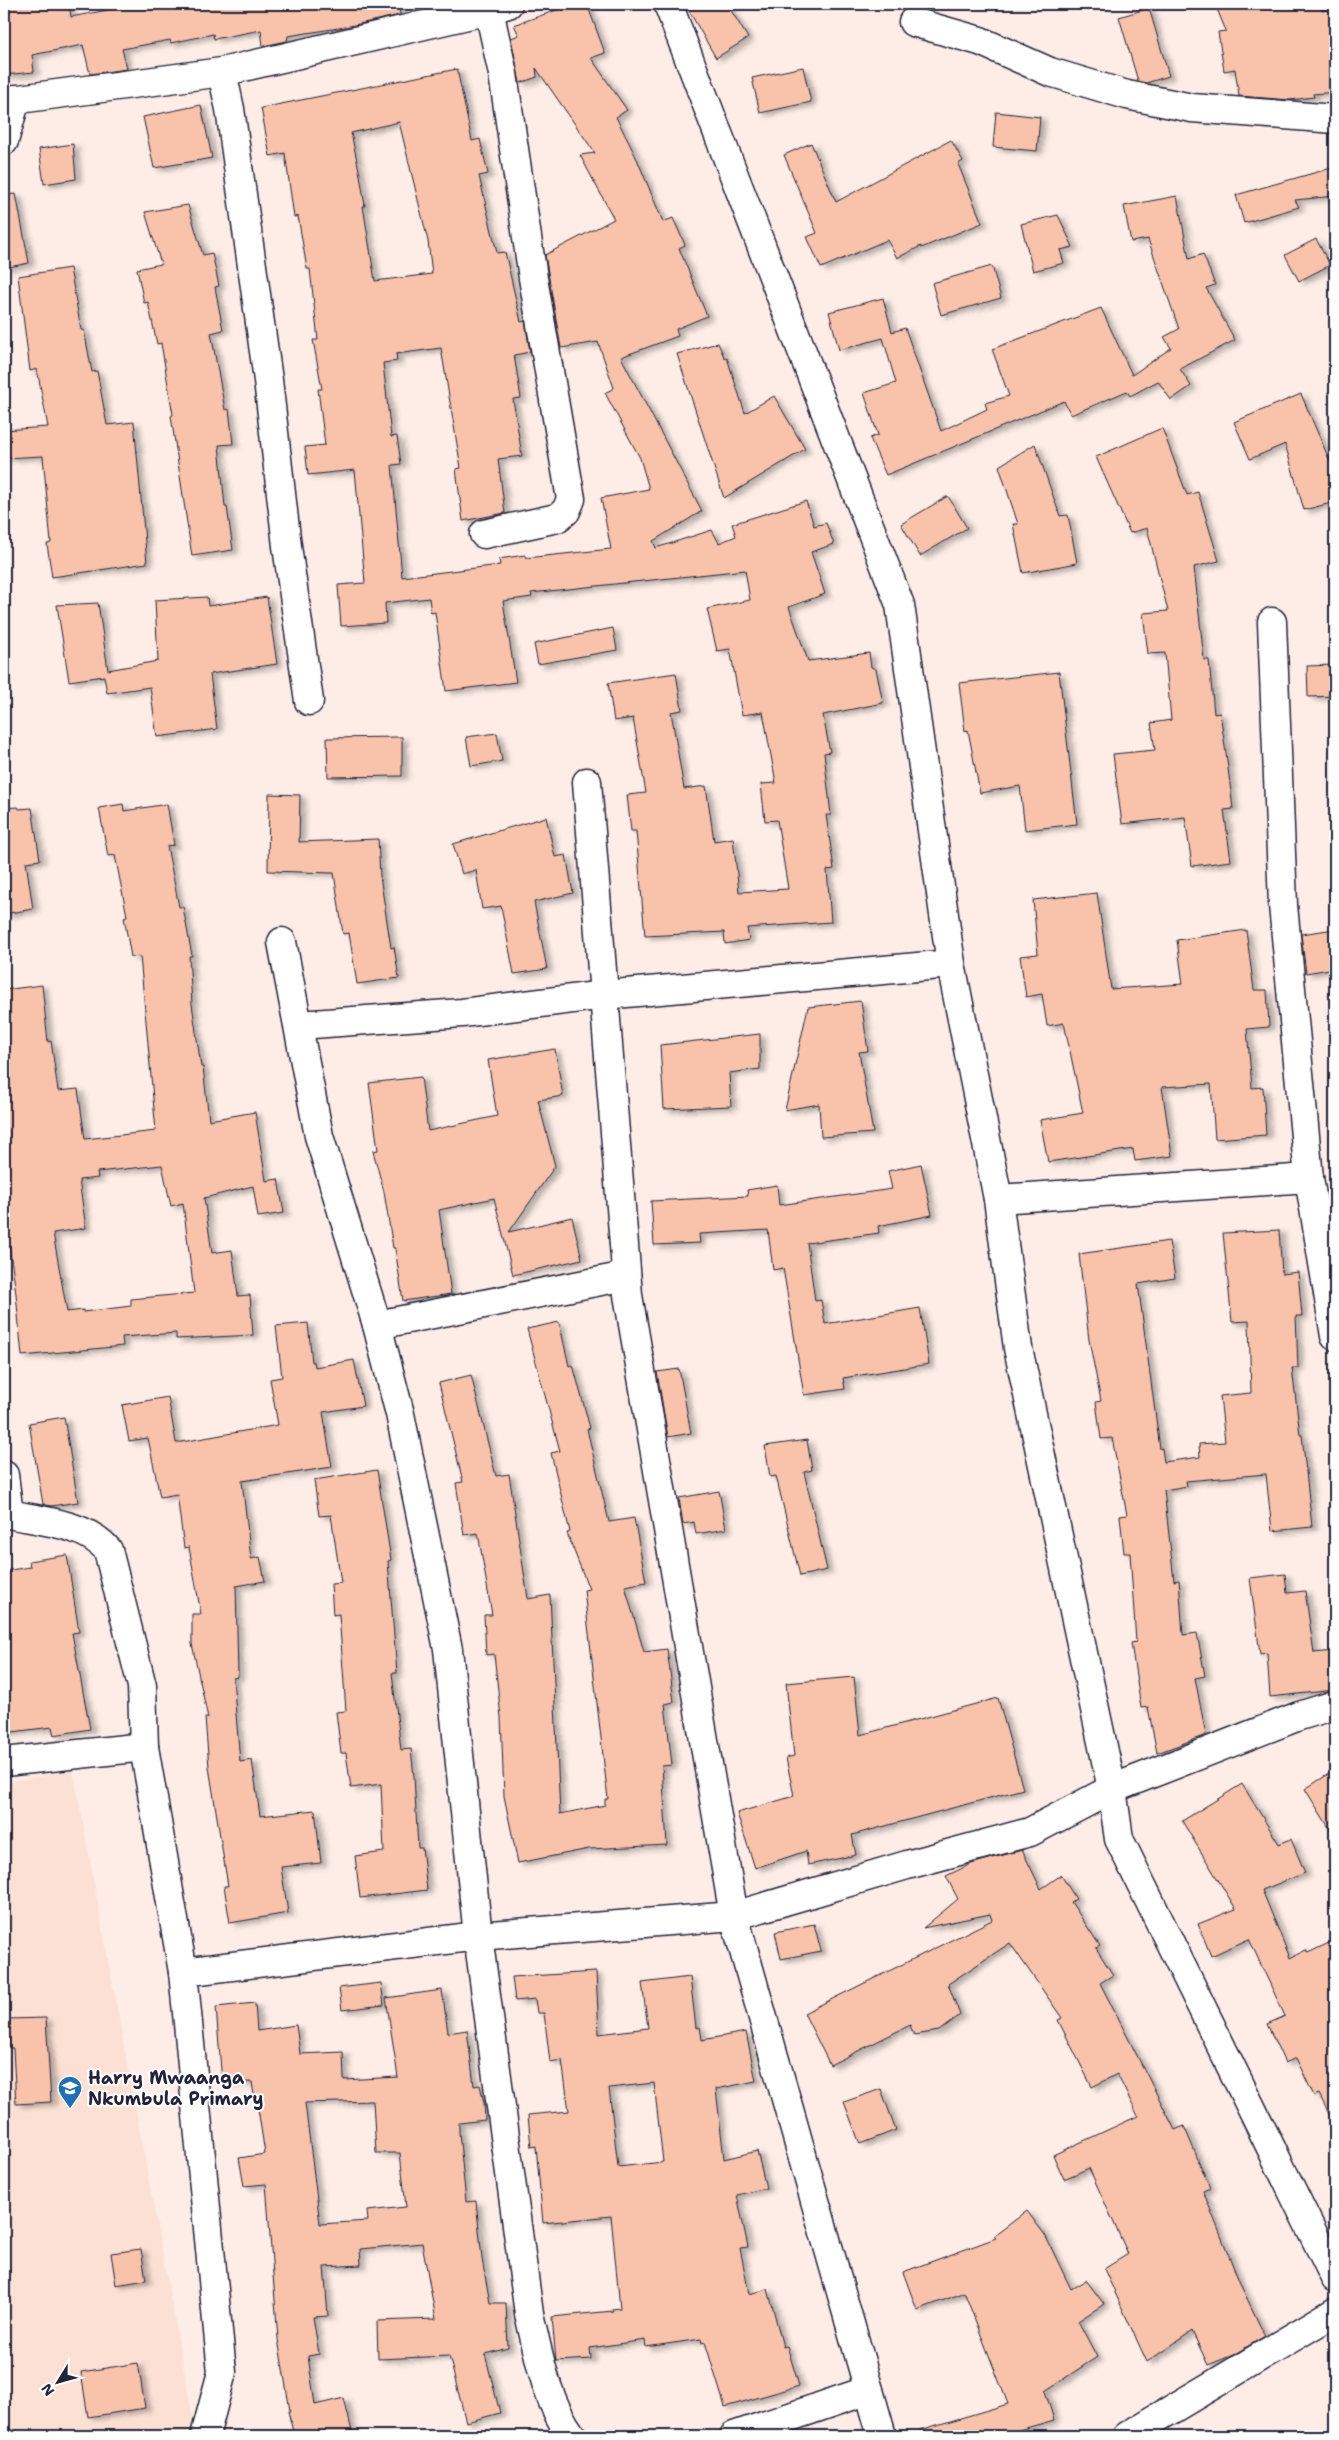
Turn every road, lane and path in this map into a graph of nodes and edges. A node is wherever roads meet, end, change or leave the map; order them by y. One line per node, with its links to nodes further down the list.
1 (668, 4): 13 (street)
2 (498, 7): 4 (street); 8 (street)
3 (913, 22): 6 (street)
4 (222, 72): 5 (street); 10 (street)
5 (10, 100): 7 (street)
6 (1335, 119)
7 (4, 141)
8 (484, 534)
9 (1272, 622): 16 (street)
10 (309, 701)
11 (587, 782): 14 (street)
12 (282, 942): 15 (street)
13 (951, 964): 14 (street); 17 (street)
14 (604, 996): 15 (street); 18 (street)
15 (299, 1025): 19 (street)
16 (1309, 1178): 17 (street); 20 (street)
17 (998, 1199): 26 (street)
18 (626, 1276): 19 (street); 27 (street)
19 (377, 1325): 28 (street)
20 (1335, 1336)
21 (4, 1475): 22 (street)
22 (7, 1514): 24 (street)
23 (1335, 1705): 26 (street)
24 (144, 1747): 25 (street); 29 (street)
25 (4, 1762)
26 (1112, 1789): 27 (street); 30 (street)
27 (734, 1916): 28 (street); 32 (street)
28 (478, 1936): 29 (street); 34 (street)
29 (183, 1972): 33 (street)
30 (1335, 2278)
31 (1335, 2312): 37 (street)
32 (869, 2390): 35 (street); 36 (street)
33 (205, 2436)
34 (572, 2436)
35 (734, 2436)
36 (882, 2436)
37 (1129, 2436)

